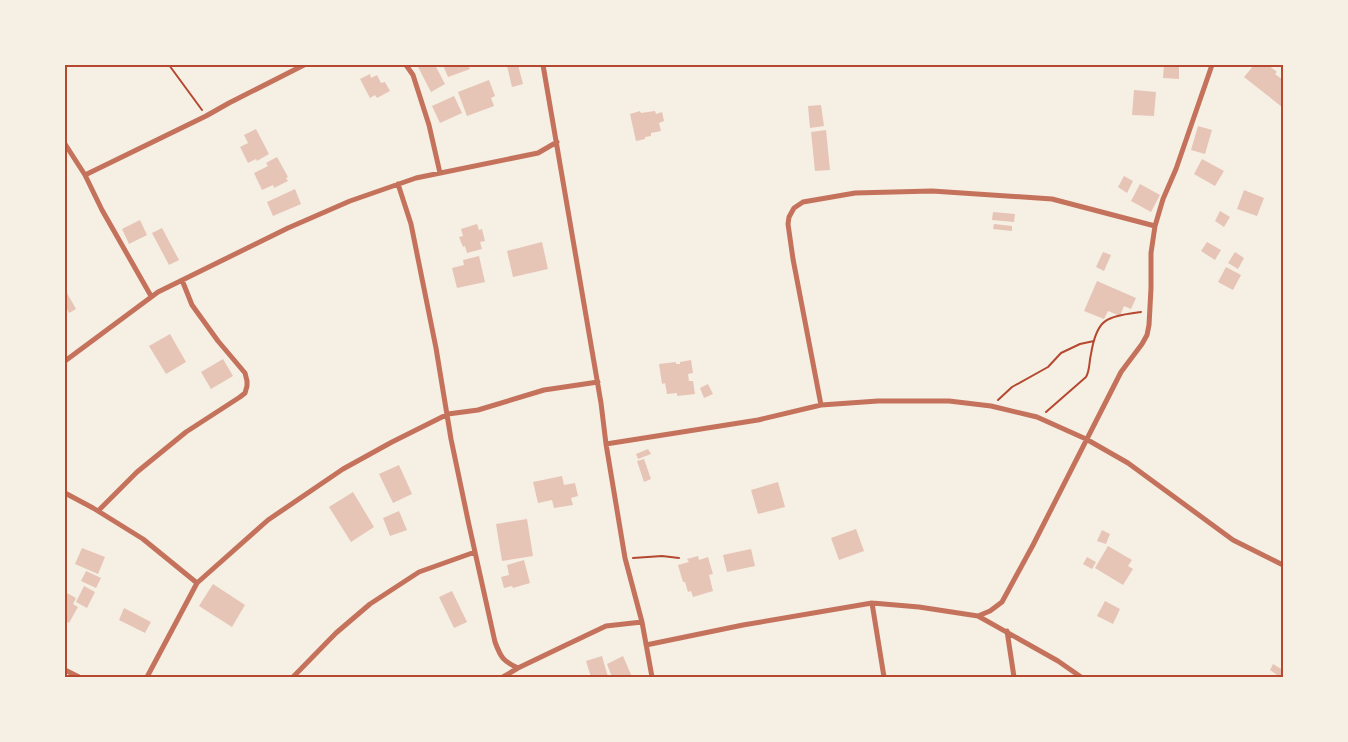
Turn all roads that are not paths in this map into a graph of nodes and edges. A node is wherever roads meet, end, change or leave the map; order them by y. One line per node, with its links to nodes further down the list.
1 (304, 65): 8 (street)
2 (406, 65): 7 (street)
3 (543, 65): 5 (street)
4 (1212, 65): 10 (street)
5 (557, 142): 7 (street); 14 (street)
6 (65, 144): 8 (street)
7 (440, 173): 9 (street)
8 (85, 175): 12 (street)
9 (398, 184): 11 (street); 16 (street)
10 (1155, 226): 15 (street); 17 (street)
11 (182, 280): 12 (street); 20 (street)
12 (151, 296): 13 (street)
13 (65, 361)
14 (598, 382): 16 (street); 18 (street)
15 (821, 405): 17 (street); 18 (street)
16 (448, 414): 21 (street); 23 (street)
17 (1086, 439): 22 (street); 25 (street)
18 (606, 444): 26 (street)
19 (65, 493): 20 (street)
20 (98, 511): 23 (street)
21 (475, 552): 29 (street); 33 (street)
22 (1283, 565)
23 (197, 583): 32 (street)
24 (872, 603): 25 (street); 28 (street); 36 (street)
25 (978, 616): 27 (street)
26 (642, 622): 28 (street); 29 (street)
27 (1007, 631): 37 (street); 38 (street)
28 (646, 644): 35 (street)
29 (518, 668): 34 (street)
30 (65, 670): 31 (street)
31 (78, 677)
32 (147, 677)
33 (294, 677)
34 (503, 677)
35 (652, 677)
36 (884, 677)
37 (1014, 677)
38 (1081, 677)

